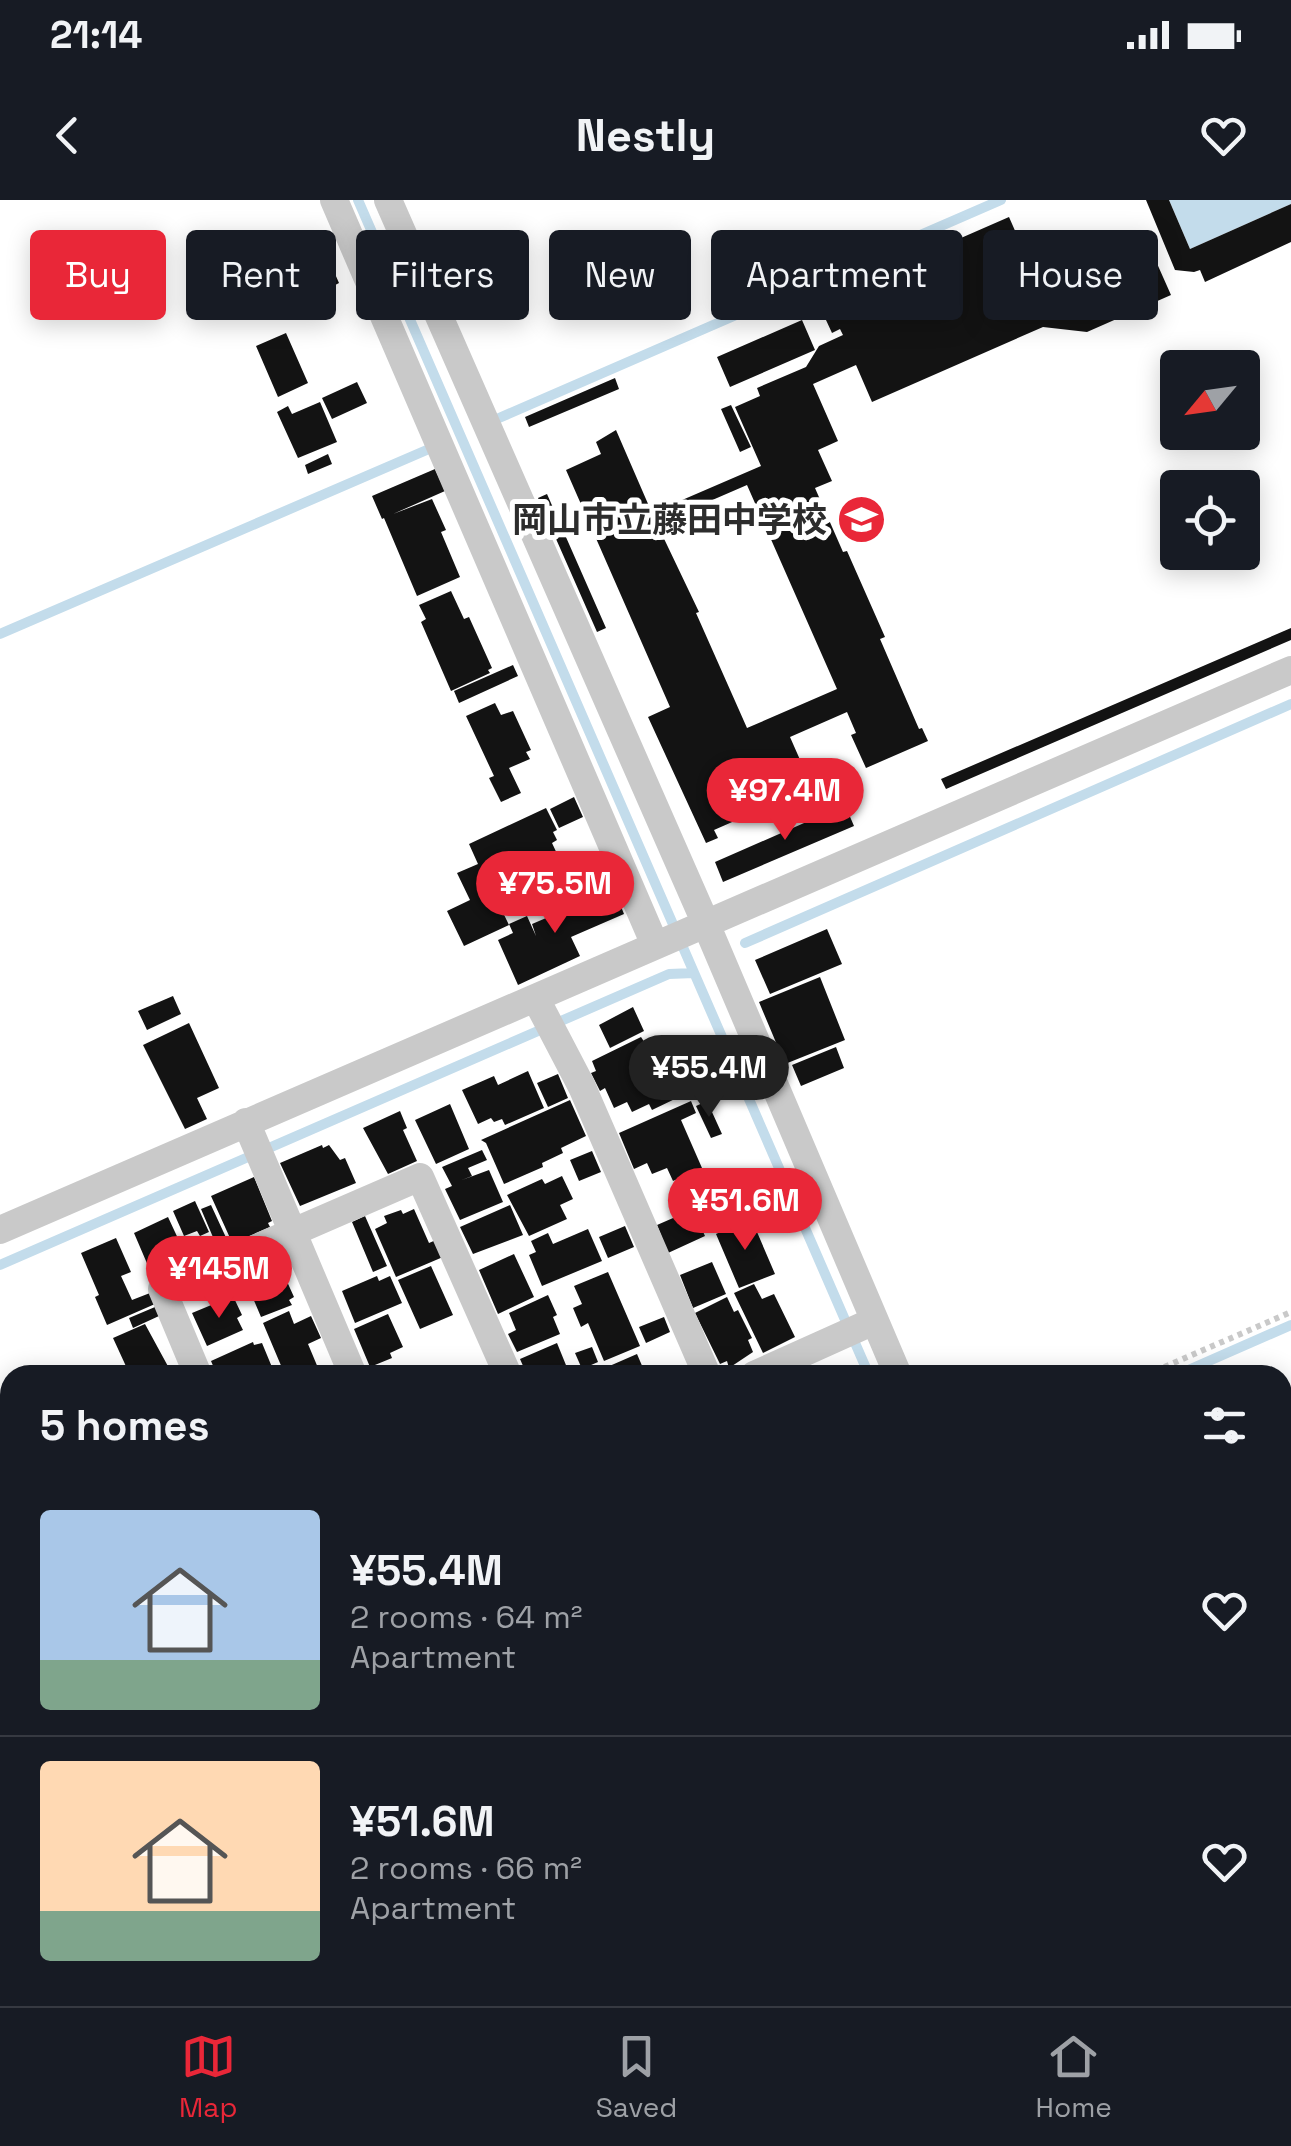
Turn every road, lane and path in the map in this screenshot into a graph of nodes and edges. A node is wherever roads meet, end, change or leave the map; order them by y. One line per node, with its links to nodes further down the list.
1 (334, 200): 4 (street)
2 (388, 200): 4 (street)
3 (1291, 670): 4 (street)
4 (681, 934): 5 (street); 10 (street)
5 (545, 1017): 6 (street); 14 (street)
6 (254, 1142): 7 (street); 8 (street)
7 (0, 1230)
8 (292, 1232): 11 (street); 12 (street); 13 (street)
9 (1291, 1312): 17 (path)
10 (858, 1328): 15 (street); 16 (street)
11 (194, 1365)
12 (350, 1365)
13 (504, 1365)
14 (703, 1365)
15 (776, 1365)
16 (889, 1365)
17 (1169, 1365)

